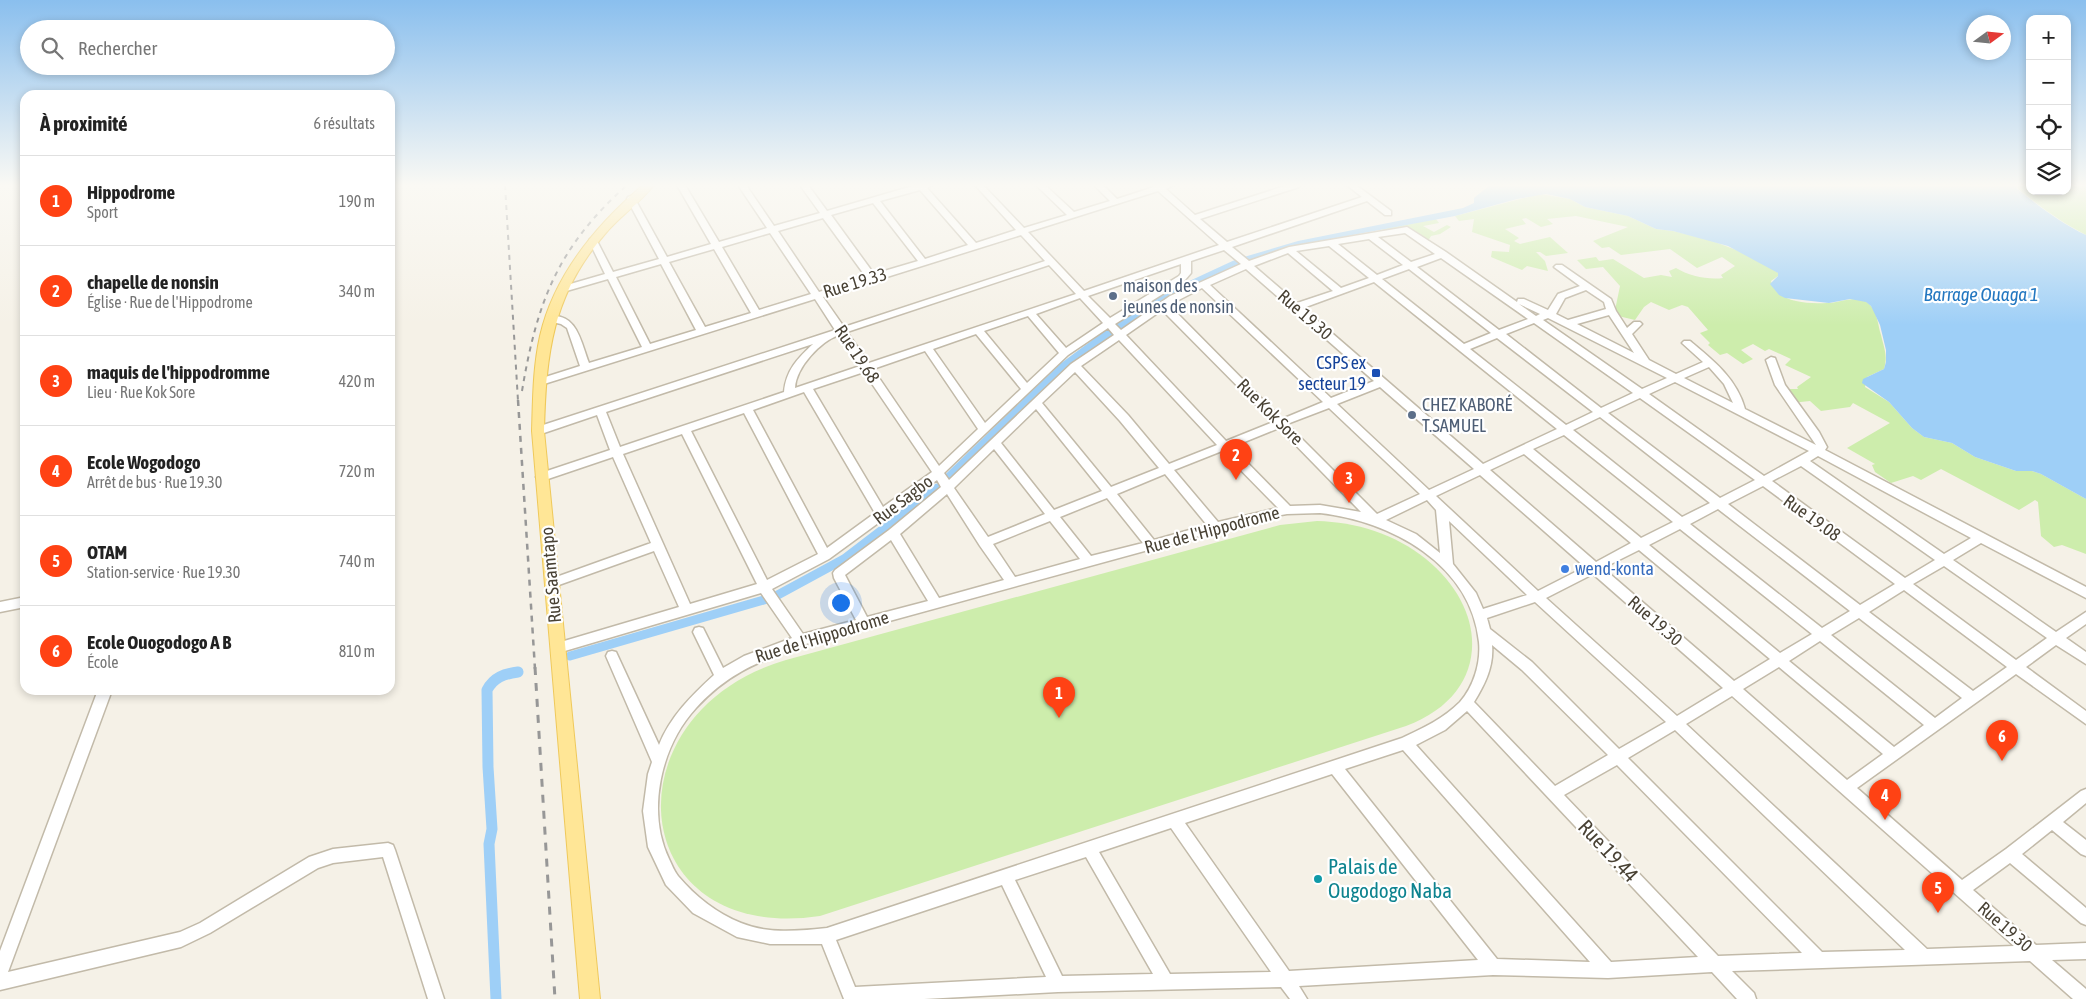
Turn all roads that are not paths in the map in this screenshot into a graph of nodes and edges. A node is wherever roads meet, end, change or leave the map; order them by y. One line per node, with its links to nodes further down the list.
1 (1022, 231): 26 (street)
2 (602, 232): 16 (main road, Rue Saamtapo)
3 (650, 232): 24 (street)
4 (709, 232): 18 (street)
5 (768, 232): 18 (street)
6 (775, 232): 38 (street, Rue 19.68)
7 (838, 232): 31 (street)
8 (900, 232): 25 (street)
9 (962, 232): 20 (street)
10 (1020, 232): 20 (street, Rue 19.33)
11 (1210, 232): 19 (street, Rue 19.30)
12 (1266, 232): 19 (street)
13 (1398, 232): 15 (street)
14 (1410, 232): 22 (street)
15 (1371, 236): 17 (street); 28 (street)
16 (593, 241): 30 (street); 35 (main road, Rue Saamtapo)
17 (1330, 242): 21 (street); 32 (street)
18 (717, 245): 24 (street); 44 (street)
19 (1226, 245): 23 (street); 27 (street, Rue 19.30)
20 (974, 246): 25 (street, Rue 19.33)
21 (1289, 250): 27 (street); 36 (street)
22 (1443, 254): 28 (street); 39 (street)
23 (1186, 259): 37 (street); 48 (street, Rue Sagbo)
24 (665, 260): 30 (street); 52 (street)
25 (924, 262): 31 (street, Rue 19.33)
26 (1051, 262): 37 (street); 53 (street)
27 (1247, 265): 33 (street); 41 (street, Rue 19.30)
28 (1411, 266): 32 (street); 55 (street)
29 (1559, 267): 34 (street)
30 (610, 276): 35 (street); 60 (street)
31 (872, 278): 38 (street, Rue 19.33)
32 (1376, 279): 36 (street); 61 (street)
33 (1203, 284): 40 (street); 77 (street)
34 (1588, 286): 42 (street); 45 (street)
35 (563, 289): 46 (main road, Rue Saamtapo)
36 (1340, 291): 41 (street)
37 (1082, 294): 43 (street); 48 (street)
38 (817, 295): 44 (street, Rue 19.33); 53 (street, Rue 19.68)
39 (1504, 296): 45 (street); 47 (street, Rue 19.08)
40 (1163, 304): 54 (street); 82 (street, Rue Kok Sore)
41 (1296, 307): 71 (street, Rue 19.30)
42 (1611, 311): 49 (street); 56 (street)
43 (1029, 312): 51 (street); 62 (street)
44 (757, 314): 52 (street, Rue 19.33)
45 (1549, 314): 47 (street); 49 (street)
46 (551, 319): 68 (street); 70 (main road, Rue Saamtapo)
47 (1537, 319): 55 (street); 74 (street, Rue 19.08)
48 (1109, 323): 54 (street); 62 (street, Rue Sagbo)
49 (1568, 323): 64 (street)
50 (1637, 324): 56 (street)
51 (978, 329): 59 (street); 73 (street)
52 (702, 331): 60 (street, Rue 19.33)
53 (841, 331): 57 (street); 67 (street, Rue 19.68)
54 (1119, 334): 66 (street); 88 (street)
55 (1498, 334): 61 (street); 81 (street)
56 (1626, 334): 64 (street)
57 (827, 336): 75 (street); 79 (street)
58 (1686, 343): 65 (street)
59 (926, 346): 67 (street); 84 (street)
60 (647, 348): 68 (street, Rue 19.33)
61 (1462, 348): 86 (street)
62 (1065, 353): 73 (street, Rue Sagbo)
63 (1771, 360): 91 (street)
64 (1645, 362): 69 (street)
65 (1710, 363): 69 (street); 80 (street)
66 (1075, 366): 76 (street); 93 (street)
67 (866, 367): 72 (street); 95 (street, Rue 19.68)
68 (585, 368): 70 (street, Rue 19.33)
69 (1676, 378): 74 (street); 80 (street)
70 (540, 382): 85 (main road, Rue Saamtapo)
71 (1382, 382): 77 (street); 94 (street, Rue 19.30)
72 (806, 387): 75 (street); 104 (street)
73 (1026, 388): 84 (street, Rue Sagbo)
74 (1641, 392): 81 (street); 97 (street, Rue 19.08)
75 (789, 393): 78 (street)
76 (1036, 402): 87 (street); 99 (street)
77 (1330, 403): 82 (street); 100 (street)
78 (746, 407): 83 (street); 115 (street)
79 (600, 410): 85 (street); 90 (street)
80 (1740, 412): 91 (street)
81 (1602, 414): 86 (street); 101 (street)
82 (1281, 423): 88 (street); 106 (street, Rue Kok Sore)
83 (684, 428): 90 (street); 123 (street)
84 (984, 429): 95 (street, Rue Sagbo)
85 (538, 430): 96 (main road, Rue Saamtapo)
86 (1565, 430): 89 (street); 107 (street)
87 (996, 444): 98 (street); 105 (street)
88 (1224, 446): 93 (street); 103 (street)
89 (1525, 449): 94 (street); 112 (street)
90 (616, 451): 96 (street); 113 (street)
91 (1818, 451): 92 (street); 110 (street)
92 (1802, 461): 97 (street); 116 (street)
93 (1166, 469): 99 (street); 108 (street)
94 (1482, 469): 100 (street); 119 (street, Rue 19.30)
95 (938, 473): 98 (street, Rue 19.68); 104 (street, Rue Sagbo)
96 (542, 477): 120 (main road, Rue Saamtapo)
97 (1762, 482): 101 (street); 122 (street, Rue 19.08)
98 (947, 488): 109 (street); 111 (street, Rue 19.68)
99 (1109, 492): 105 (street); 114 (street)
100 (1428, 495): 102 (street); 106 (street)
101 (1720, 503): 107 (street); 130 (street)
102 (1442, 508): 118 (street); 125 (street)
103 (1287, 510): 106 (street, Rue de l'Hippodrome); 108 (street, Rue de l'Hippodrome)
104 (882, 515): 115 (street, Rue Sagbo)
105 (1051, 515): 111 (street); 117 (street)
106 (1376, 520): 118 (street, Rue de l'Hippodrome)
107 (1681, 523): 112 (street); 136 (street)
108 (1216, 528): 114 (street, Rue de l'Hippodrome)
109 (893, 533): 127 (street); 133 (street)
110 (1980, 538): 116 (street); 124 (street)
111 (984, 543): 121 (street, Rue 19.68)
112 (1641, 544): 119 (street); 142 (street)
113 (657, 545): 120 (street); 129 (street)
114 (1152, 545): 117 (street, Rue de l'Hippodrome)
115 (825, 556): 123 (street, Rue Sagbo)
116 (1946, 560): 122 (street); 137 (street)
117 (1088, 562): 121 (street, Rue de l'Hippodrome)
118 (1447, 565): 131 (street, Rue de l'Hippodrome)
119 (1595, 568): 125 (street); 145 (street, Rue 19.30)
120 (552, 583): 139 (main road, Rue Saamtapo)
121 (1013, 583): 127 (street, Rue de l'Hippodrome)
122 (1905, 585): 130 (street); 143 (street, Rue 19.08)
123 (764, 587): 129 (street, Rue Sagbo); 138 (street)
124 (2086, 593)
125 (1538, 597): 131 (street); 150 (street)
126 (20, 603): 128 (street)
127 (936, 604): 133 (street, Rue de l'Hippodrome)
128 (0, 607)
129 (687, 611): 139 (street, Rue Sagbo)
130 (1860, 612): 136 (street); 147 (street)
131 (1480, 615): 134 (street, Rue de l'Hippodrome)
132 (2086, 618): 137 (street)
133 (864, 623): 138 (street, Rue de l'Hippodrome)
134 (1484, 631): 148 (street, Rue de l'Hippodrome); 154 (street)
135 (699, 632): 144 (street)
136 (1821, 635): 142 (street); 151 (street)
137 (2057, 639): 141 (street); 143 (street)
138 (800, 640): 144 (street, Rue de l'Hippodrome)
139 (558, 648): 183 (main road, Rue Saamtapo)
140 (612, 656): 155 (street)
141 (2086, 659)
142 (1780, 660): 145 (street); 153 (street)
143 (2016, 667): 147 (street); 149 (street, Rue 19.08)
144 (721, 676): 155 (street, Rue de l'Hippodrome)
145 (1732, 688): 150 (street); 157 (street, Rue 19.30)
146 (102, 695): 176 (street)
147 (1972, 698): 151 (street)
148 (1468, 704): 152 (street, Rue de l'Hippodrome); 158 (street, Rue 19.44)
149 (2086, 718)
150 (1676, 723): 154 (street); 171 (street)
151 (1934, 726): 153 (street)
152 (1406, 743): 156 (street, Rue de l'Hippodrome); 175 (street)
153 (1893, 754): 157 (street)
154 (1618, 757): 158 (street); 172 (street)
155 (658, 759): 168 (street, Rue de l'Hippodrome)
156 (1335, 767): 160 (street, Rue de l'Hippodrome); 174 (street)
157 (1847, 788): 166 (street, Rue 19.30)
158 (1554, 794): 173 (street, Rue 19.44)
159 (2086, 795): 161 (street)
160 (1175, 821): 163 (street, Rue de l'Hippodrome); 177 (street)
161 (2050, 821): 162 (street); 164 (street)
162 (2086, 849)
163 (1090, 850): 165 (street, Rue de l'Hippodrome); 178 (street)
164 (2011, 854): 166 (street); 167 (street)
165 (1006, 878): 168 (street, Rue de l'Hippodrome); 180 (street)
166 (1961, 889): 170 (street, Rue 19.30)
167 (2086, 918)
168 (827, 936): 181 (street)
169 (2086, 951): 170 (street)
170 (2034, 952): 171 (street); 186 (street, Rue 19.30)
171 (1924, 957): 172 (street)
172 (1820, 961): 173 (street)
173 (1715, 964): 175 (street); 185 (street, Rue 19.44)
174 (1493, 967): 175 (street); 177 (street)
175 (1608, 970)
176 (0, 972)
177 (1286, 979): 178 (street); 184 (street)
178 (1166, 980): 180 (street)
179 (0, 982): 182 (street)
180 (1058, 984): 181 (street)
181 (851, 997)
182 (436, 999)
183 (590, 999)
184 (1299, 999)
185 (1748, 999)
186 (2085, 999)

